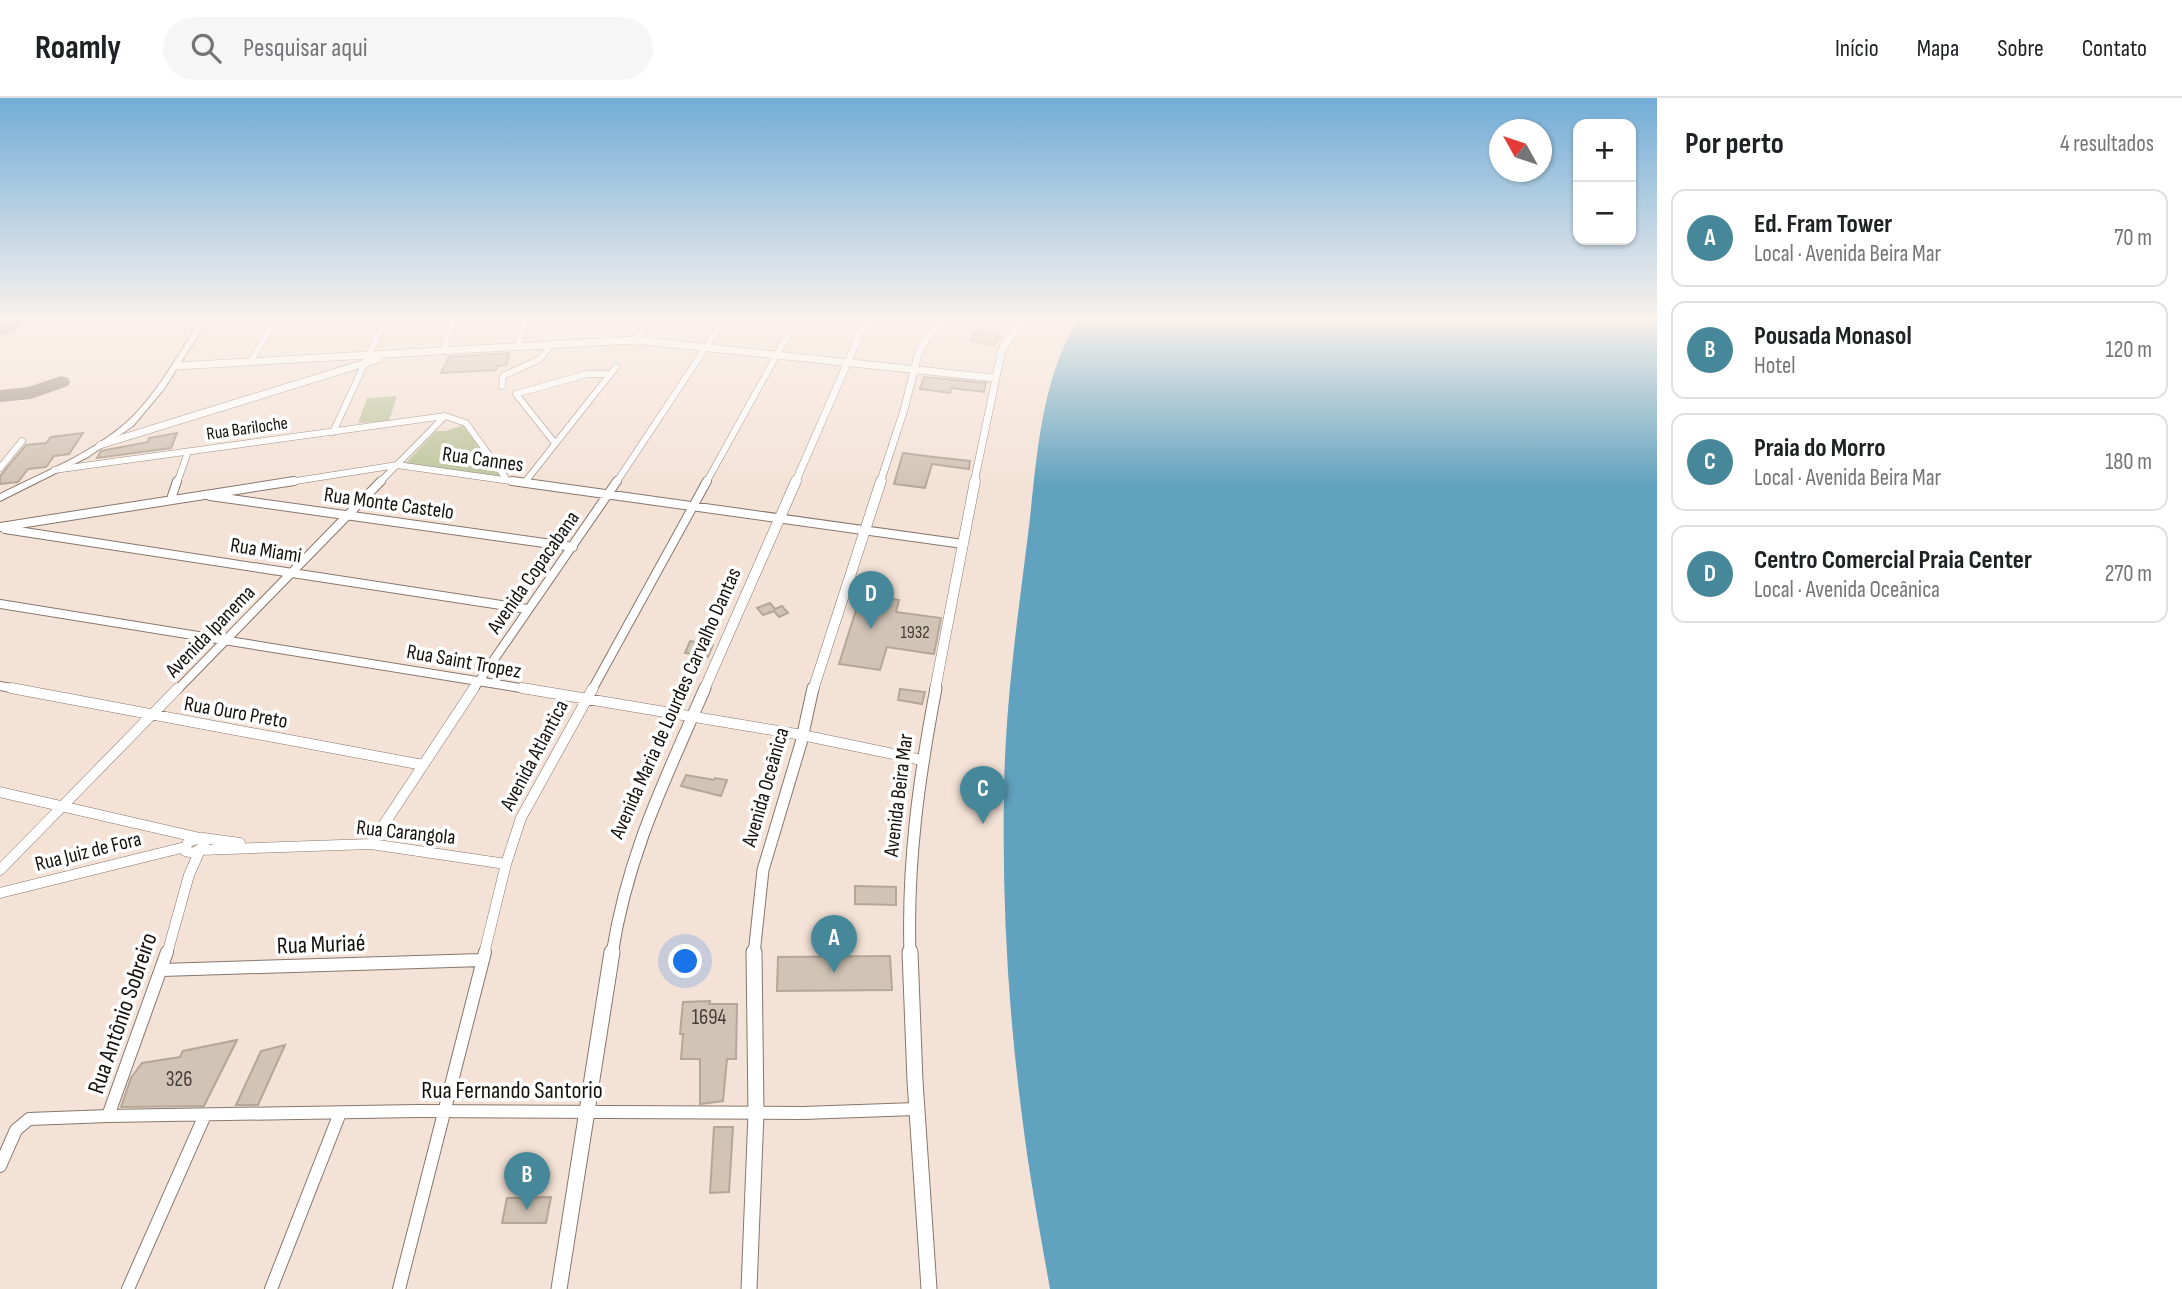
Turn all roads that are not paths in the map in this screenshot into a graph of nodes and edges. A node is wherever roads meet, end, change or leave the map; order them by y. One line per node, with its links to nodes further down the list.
1 (169, 376): 18 (main road)
2 (316, 376): 18 (street)
3 (360, 376): 15 (street)
4 (504, 376): 13 (street)
5 (581, 376): 17 (street)
6 (609, 376): 17 (street)
7 (687, 376): 26 (street, Avenida Copacabana)
8 (765, 376): 29 (street, Avenida Atlantica)
9 (842, 376): 31 (street, Avenida Maria de Lourdes Carvalho Dantas)
10 (913, 376): 33 (street, Avenida Oceânica)
11 (973, 376): 12 (street)
12 (994, 378): 34 (street, Avenida Beira Mar)
13 (502, 386)
14 (445, 416): 15 (street, Rua Bariloche); 20 (street, Avenida Ipanema); 23 (street)
15 (333, 432): 19 (street, Rua Bariloche)
16 (22, 441): 21 (street)
17 (554, 442): 24 (street)
18 (100, 445): 22 (main road)
19 (188, 452): 22 (street, Rua Bariloche); 28 (street)
20 (397, 465): 23 (street, Rua Cannes); 25 (street, Rua Cannes); 30 (street, Avenida Ipanema)
21 (0, 468)
22 (52, 470): 27 (main road)
23 (507, 480): 24 (street, Rua Cannes)
24 (524, 482): 26 (street, Rua Cannes)
25 (201, 494): 28 (street, Rua Cannes); 30 (street, Rua Monte Castelo)
26 (608, 494): 29 (street, Rua Cannes); 35 (street, Avenida Copacabana)
27 (0, 499)
28 (170, 499): 32 (street, Rua Cannes)
29 (693, 506): 31 (street, Rua Cannes); 42 (street, Avenida Atlantica)
30 (348, 515): 35 (street, Rua Monte Castelo); 36 (street, Avenida Ipanema)
31 (779, 518): 33 (street, Rua Cannes); 44 (street, Avenida Maria de Lourdes Carvalho Dantas)
32 (0, 527): 36 (street, Rua Miami)
33 (866, 530): 34 (street, Rua Cannes); 45 (street, Avenida Oceânica)
34 (963, 544): 46 (street, Avenida Beira Mar)
35 (573, 547): 38 (street, Avenida Copacabana)
36 (292, 572): 38 (street, Rua Miami); 39 (street, Avenida Ipanema)
37 (0, 604): 39 (street, Rua Saint Tropez)
38 (527, 609): 40 (street, Avenida Copacabana)
39 (227, 638): 40 (street, Rua Saint Tropez); 43 (street, Avenida Ipanema)
40 (480, 681): 42 (street, Rua Saint Tropez); 47 (street, Avenida Copacabana)
41 (0, 687): 43 (street, Rua Ouro Preto)
42 (585, 699): 44 (street, Rua Saint Tropez); 56 (street, Avenida Atlantica)
43 (152, 715): 47 (street, Rua Ouro Preto); 49 (street, Avenida Ipanema)
44 (692, 718): 45 (street, Rua Saint Tropez); 66 (street, Avenida Maria de Lourdes Carvalho Dantas)
45 (802, 735): 46 (street, Rua Saint Tropez); 65 (street, Avenida Oceânica)
46 (922, 760): 62 (street, Avenida Beira Mar)
47 (423, 765): 52 (street, Avenida Copacabana)
48 (0, 792): 49 (street, Rua Carangola)
49 (63, 805): 50 (street, Rua Carangola); 57 (street, Avenida Ipanema)
50 (165, 830): 51 (street, Rua Carangola); 54 (street, Rua Carangola)
51 (202, 838): 53 (street, Rua Carangola); 54 (street); 55 (street, Rua Antônio Sobreiro)
52 (371, 844): 53 (street, Rua Carangola); 56 (street, Rua Carangola)
53 (259, 846): 55 (street, Rua Carangola)
54 (186, 848): 55 (street, Rua Carangola); 58 (street, Rua Antônio Sobreiro); 59 (street, Rua Juiz de Fora)
55 (200, 850): 58 (street, Rua Antônio Sobreiro)
56 (506, 864): 60 (street, Avenida Atlantica)
57 (0, 870)
58 (189, 875): 61 (street, Rua Antônio Sobreiro)
59 (0, 893)
60 (482, 960): 61 (street, Rua Muriaé); 63 (street, Avenida Atlantica)
61 (162, 970): 68 (street, Rua Antônio Sobreiro)
62 (916, 1109): 65 (street, Rua Fernando Santorio); 75 (street, Avenida Beira Mar)
63 (446, 1112): 64 (street, Rua Fernando Santorio); 66 (street, Rua Fernando Santorio); 72 (street, Avenida Atlantica)
64 (340, 1113): 67 (street, Rua Fernando Santorio); 71 (street)
65 (756, 1113): 66 (street, Rua Fernando Santorio); 74 (street, Avenida Oceânica)
66 (588, 1114): 73 (street, Avenida Maria de Lourdes Carvalho Dantas)
67 (205, 1115): 68 (street, Rua Fernando Santorio); 70 (street)
68 (108, 1116): 69 (street, Rua Antônio Sobreiro)
69 (0, 1166)
70 (128, 1289)
71 (271, 1289)
72 (399, 1289)
73 (559, 1289)
74 (749, 1289)
75 (929, 1289)

